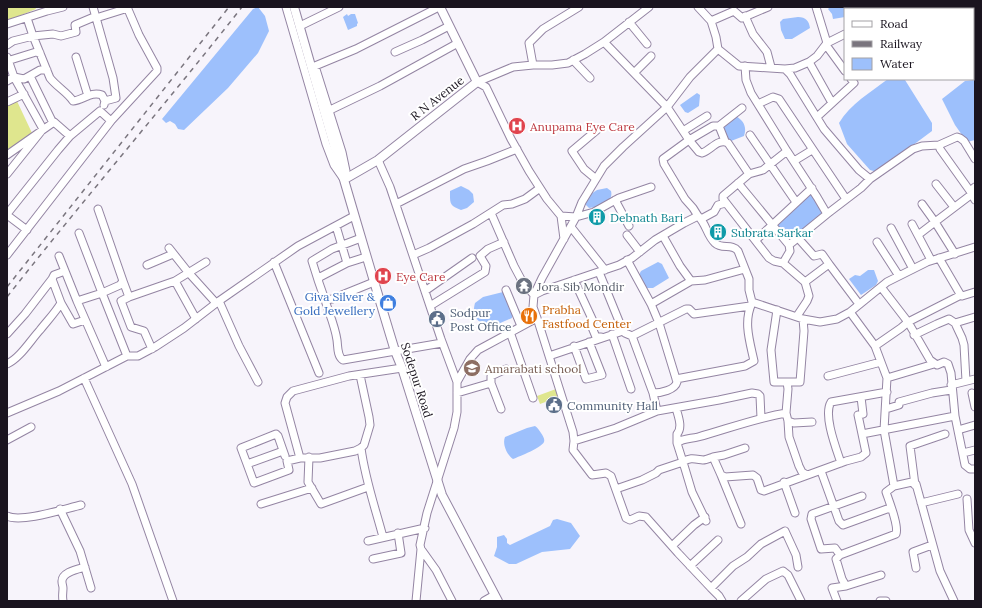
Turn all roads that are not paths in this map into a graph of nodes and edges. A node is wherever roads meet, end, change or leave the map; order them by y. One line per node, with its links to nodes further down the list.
1 (63, 7): 13 (street)
2 (93, 7): 16 (street)
3 (286, 7): 84 (street)
4 (295, 7): 20 (street); 84 (main road, Sodepur Road)
5 (339, 7): 20 (street)
6 (579, 7): 37 (street)
7 (649, 7): 18 (street)
8 (698, 7): 17 (street)
9 (767, 7): 14 (street)
10 (128, 8): 16 (street); 63 (street)
11 (442, 8): 21 (main road, R N Avenue); 38 (street)
12 (819, 8): 27 (street)
13 (40, 10): 15 (street)
14 (745, 16): 17 (street); 40 (street)
15 (27, 18): 19 (street); 23 (street)
16 (96, 18): 23 (street); 53 (street)
17 (711, 21): 29 (street)
18 (629, 22): 24 (street); 26 (street)
19 (7, 24)
20 (302, 25): 38 (street)
21 (449, 26): 25 (main road, R N Avenue); 30 (street)
22 (844, 35): 27 (street)
23 (33, 36): 28 (street); 31 (street)
24 (604, 42): 35 (street); 44 (street)
25 (458, 43): 50 (main road, R N Avenue); 60 (street)
26 (647, 44)
27 (826, 44): 36 (street); 43 (street)
28 (7, 45)
29 (718, 49): 39 (street); 57 (street)
30 (395, 52)
31 (40, 54): 34 (street); 42 (street)
32 (651, 56): 44 (street)
33 (76, 57): 52 (street)
34 (7, 60): 46 (street)
35 (573, 60): 37 (street); 47 (street)
36 (809, 62): 41 (street); 55 (street)
37 (533, 65): 50 (street)
38 (315, 66): 60 (street)
39 (745, 66): 40 (street); 56 (street)
40 (771, 67): 41 (street)
41 (785, 69): 62 (street)
42 (47, 70): 45 (street); 52 (street)
43 (844, 70)
44 (634, 73): 57 (street)
45 (30, 76): 46 (street); 64 (street)
46 (14, 77): 49 (street); 51 (street)
47 (590, 78)
48 (852, 80): 55 (street)
49 (7, 81)
50 (477, 82): 74 (street); 79 (main road, R N Avenue)
51 (24, 94): 54 (street); 66 (street)
52 (88, 96): 53 (street)
53 (105, 101): 59 (street)
54 (7, 102)
55 (832, 103): 62 (street)
56 (758, 104): 75 (street); 76 (street)
57 (667, 107): 68 (street); 85 (street)
58 (742, 108): 65 (street)
59 (100, 111): 63 (street); 70 (street)
60 (328, 112): 84 (street)
61 (707, 116): 68 (street)
62 (817, 117): 86 (street)
63 (111, 121): 115 (street)
64 (53, 123): 66 (street); 70 (street)
65 (719, 126): 71 (street); 72 (street)
66 (43, 129): 77 (street); 82 (street)
67 (598, 129): 85 (street)
68 (683, 131): 71 (street)
69 (750, 135): 81 (street)
70 (70, 136): 102 (street)
71 (689, 140): 72 (street); 107 (street)
72 (725, 142): 83 (street)
73 (939, 145): 78 (street); 86 (street); 92 (street)
74 (516, 149): 90 (street); 97 (street)
75 (812, 150): 80 (street); 93 (street)
76 (787, 151): 80 (street); 81 (street)
77 (7, 155)
78 (974, 156)
79 (378, 160): 84 (main road, R N Avenue); 97 (street)
80 (794, 161): 91 (street)
81 (771, 164): 83 (street); 96 (street)
82 (7, 174)
83 (748, 174): 87 (street)
84 (345, 179): 104 (main road, Sodepur Road)
85 (596, 179): 106 (street)
86 (870, 179): 93 (street)
87 (738, 183): 95 (street); 109 (street)
88 (936, 184): 99 (street)
89 (651, 187): 94 (street)
90 (540, 188): 101 (street); 105 (street)
91 (812, 188): 96 (street); 103 (street)
92 (973, 193): 99 (street)
93 (846, 199): 103 (street)
94 (615, 200): 106 (street); 112 (street)
95 (726, 202): 107 (street); 123 (street)
96 (796, 202): 109 (street)
97 (396, 204): 132 (street)
98 (922, 204): 108 (street)
99 (954, 207): 108 (street)
100 (98, 209): 155 (street)
101 (491, 213): 124 (street); 132 (street)
102 (7, 214): 115 (street)
103 (827, 214): 121 (street)
104 (354, 216): 111 (street); 120 (main road, Sodepur Road)
105 (561, 216): 106 (street); 122 (street)
106 (576, 217): 113 (street)
107 (699, 218): 119 (street); 145 (street)
108 (935, 222): 118 (street); 130 (street)
109 (772, 224): 123 (street); 127 (street)
110 (912, 224): 118 (street)
111 (336, 226): 126 (street); 140 (street)
112 (629, 226)
113 (571, 227): 122 (street); 148 (street)
114 (891, 228): 146 (street)
115 (27, 230): 131 (street)
116 (79, 233): 163 (street)
117 (627, 235): 129 (street)
118 (918, 235): 138 (street)
119 (663, 236): 129 (street); 156 (street)
120 (361, 238): 126 (street); 134 (main road, Sodepur Road)
121 (798, 238): 127 (street); 143 (street)
122 (564, 239): 164 (street)
123 (756, 240): 142 (street)
124 (504, 242): 164 (street); 174 (street)
125 (876, 242): 150 (street)
126 (342, 245): 141 (street); 153 (street)
127 (789, 245): 142 (street)
128 (975, 247): 130 (street)
129 (640, 252): 137 (street)
130 (955, 254): 136 (street)
131 (7, 255)
132 (413, 255): 161 (street)
133 (59, 256): 147 (street)
134 (366, 257): 141 (street); 157 (main road, Sodepur Road)
135 (472, 258): 161 (street)
136 (939, 258): 138 (street); 165 (street)
137 (627, 260): 148 (street); 171 (street)
138 (932, 260): 146 (street)
139 (206, 262): 149 (street)
140 (274, 262): 169 (street); 207 (street)
141 (347, 263): 153 (street)
142 (783, 263): 158 (street)
143 (829, 264): 158 (street); 173 (street)
144 (147, 266): 149 (street)
145 (745, 269): 156 (street); 172 (street)
146 (913, 269): 150 (street)
147 (65, 271): 151 (street); 168 (street)
148 (602, 271): 154 (street); 186 (street)
149 (188, 272): 152 (street); 169 (street)
150 (899, 276): 159 (street)
151 (52, 279): 170 (street); 188 (street)
152 (175, 280): 166 (street); 180 (street)
153 (318, 280): 167 (street)
154 (574, 280): 164 (street); 192 (street)
155 (123, 281): 163 (street); 166 (street)
156 (691, 281): 171 (street)
157 (374, 282): 167 (street); 198 (main road, Sodepur Road)
158 (805, 282): 177 (street)
159 (881, 287): 173 (street); 182 (street)
160 (506, 290): 185 (street)
161 (425, 291): 174 (street)
162 (975, 292): 165 (street)
163 (102, 293): 168 (street); 199 (street)
164 (534, 295): 179 (street)
165 (961, 295): 182 (street)
166 (129, 297): 197 (street)
167 (325, 300): 198 (street)
168 (77, 301): 181 (street)
169 (218, 302): 180 (street); 215 (street)
170 (61, 303): 181 (street); 202 (street)
171 (651, 304): 183 (street)
172 (751, 304): 175 (street); 183 (street); 212 (street)
173 (859, 304): 176 (street)
174 (430, 306): 194 (street)
175 (777, 310): 177 (street); 217 (street)
176 (850, 312): 177 (street); 196 (street)
177 (800, 317): 217 (street)
178 (975, 317): 184 (street)
179 (537, 318): 185 (street); 200 (street)
180 (196, 319): 197 (street)
181 (86, 320): 204 (street)
182 (908, 322): 190 (street); 196 (street)
183 (659, 323): 191 (street); 212 (street)
184 (955, 323): 190 (street); 214 (street)
185 (521, 326): 187 (street)
186 (623, 330): 189 (street); 191 (street)
187 (510, 332): 216 (street); 226 (street)
188 (7, 334)
189 (612, 334): 192 (street); 220 (street)
190 (914, 335): 203 (street)
191 (632, 336): 223 (street)
192 (601, 337): 193 (street)
193 (589, 342): 195 (street); 195 (street)
194 (442, 343): 198 (street); 216 (street)
195 (574, 346): 200 (street)
196 (876, 346): 201 (street)
197 (152, 349): 199 (street)
198 (395, 351): 205 (main road, Sodepur Road)
199 (128, 356): 204 (street)
200 (549, 356): 245 (street)
201 (881, 362): 209 (street); 211 (street)
202 (7, 364)
203 (934, 364): 211 (street); 219 (street)
204 (106, 367): 210 (street)
205 (402, 368): 208 (street); 263 (main road, Sodepur Road)
206 (506, 369): 218 (street)
207 (319, 373)
208 (360, 375): 247 (street); 254 (street)
209 (828, 376)
210 (84, 378): 232 (street); 303 (street)
211 (887, 378): 221 (street)
212 (676, 379): 223 (street)
213 (975, 379): 214 (street)
214 (966, 381): 219 (street)
215 (258, 382)
216 (457, 382): 222 (street)
217 (787, 382): 233 (street)
218 (491, 383): 222 (street); 229 (street)
219 (951, 387): 230 (street); 234 (street)
220 (631, 389)
221 (887, 392): 225 (street); 230 (street)
222 (457, 393): 263 (street)
223 (653, 393): 231 (street)
224 (972, 393): 227 (street)
225 (861, 397): 242 (street); 257 (street)
226 (533, 398)
227 (975, 407)
228 (676, 408): 231 (street); 235 (street); 246 (street)
229 (501, 409)
230 (886, 410): 240 (street)
231 (658, 411): 245 (street)
232 (7, 413)
233 (786, 413): 235 (street); 236 (street)
234 (955, 416): 240 (street); 241 (street)
235 (761, 418): 246 (street)
236 (788, 421): 237 (street); 262 (street)
237 (812, 422)
238 (975, 425): 241 (street)
239 (31, 427): 244 (street)
240 (884, 430): 242 (street); 266 (street)
241 (958, 430): 251 (street)
242 (862, 434): 257 (street)
243 (945, 434): 265 (street)
244 (7, 440)
245 (574, 441): 269 (street)
246 (677, 442): 256 (street)
247 (361, 448): 252 (street); 267 (street)
248 (745, 448): 253 (street)
249 (975, 450): 251 (street)
250 (283, 451): 255 (street); 258 (street); 258 (street)
251 (963, 453): 260 (street)
252 (308, 457): 254 (street); 268 (street)
253 (712, 457): 256 (street); 261 (street)
254 (300, 458): 255 (street)
255 (287, 461): 258 (street)
256 (683, 462): 269 (street); 289 (street)
257 (841, 463): 259 (street)
258 (247, 464)
259 (821, 470): 262 (street); 276 (street)
260 (975, 470)
261 (721, 474): 264 (street); 281 (street)
262 (807, 475): 264 (street)
263 (437, 481): 282 (street); 301 (main road, Sodepur Road)
264 (784, 482): 279 (street)
265 (915, 485): 266 (street); 273 (street)
266 (894, 486): 277 (street)
267 (368, 487): 268 (street); 284 (street)
268 (312, 488): 274 (street)
269 (616, 489): 289 (street)
270 (958, 494): 273 (street)
271 (862, 496): 276 (street)
272 (967, 499): 287 (street)
273 (921, 503): 288 (street)
274 (261, 504)
275 (80, 505): 278 (street)
276 (833, 506): 277 (street); 291 (street)
277 (891, 509): 291 (street)
278 (60, 510): 280 (street); 294 (street)
279 (795, 513)
280 (7, 516)
281 (741, 524)
282 (425, 528): 283 (street); 290 (street)
283 (398, 533): 284 (street); 292 (street)
284 (383, 537): 286 (street)
285 (718, 540): 293 (street)
286 (368, 541)
287 (975, 543)
288 (932, 545): 296 (street); 312 (street)
289 (672, 546): 293 (street)
290 (421, 549): 304 (street); 305 (street)
291 (840, 555): 298 (street)
292 (373, 559)
293 (690, 566): 300 (street)
294 (85, 567): 299 (street); 302 (street)
295 (798, 567): 300 (street)
296 (916, 568)
297 (881, 574): 298 (street)
298 (846, 586): 309 (street)
299 (91, 588)
300 (710, 588): 306 (street)
301 (492, 600)
302 (63, 601)
303 (173, 601)
304 (416, 601)
305 (452, 601)
306 (722, 601)
307 (741, 601): 308 (street)
308 (801, 601)
309 (837, 601)
310 (880, 601): 311 (street)
311 (886, 601)
312 (954, 601)

